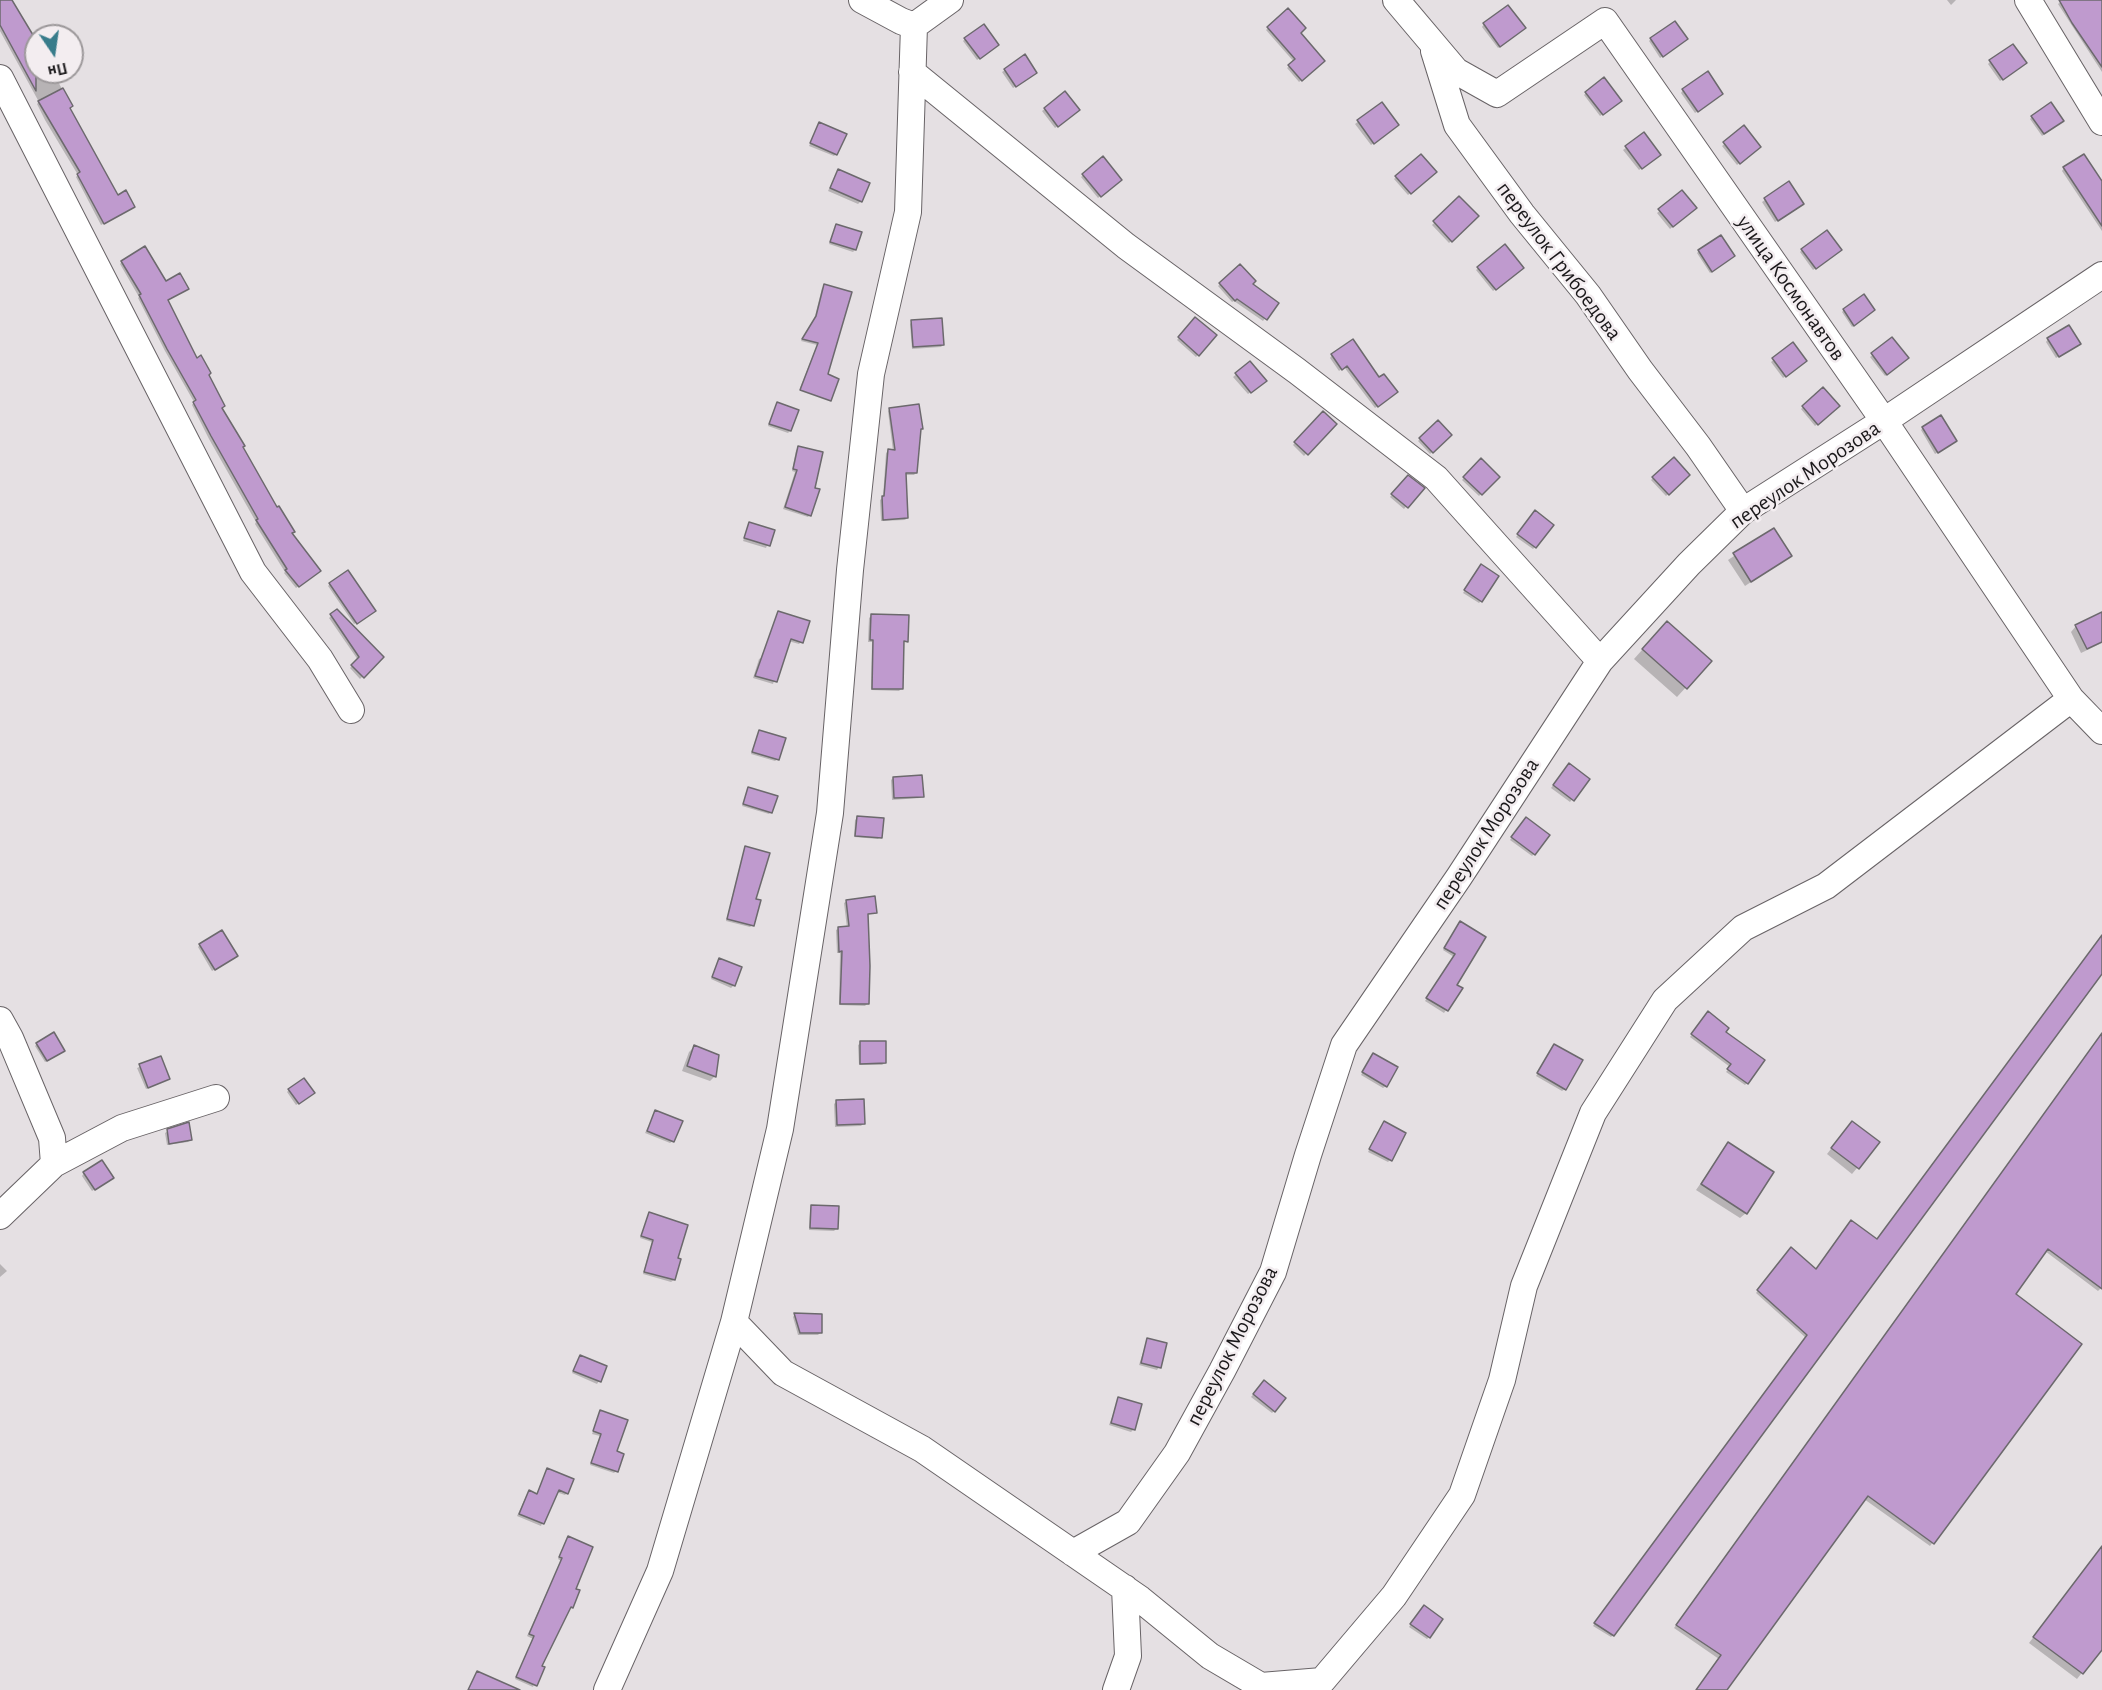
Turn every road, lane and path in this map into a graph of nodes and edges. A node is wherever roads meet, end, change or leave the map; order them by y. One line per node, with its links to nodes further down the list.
1 (862, 0): 5 (street)
2 (950, 0): 5 (street)
3 (1396, 0): 6 (street, переулок Грибоедова)
4 (2028, 0): 9 (street)
5 (914, 26): 7 (street)
6 (1431, 42): 11 (street, улица Космонавтов); 12 (street, переулок Грибоедова)
7 (912, 72): 13 (street); 21 (street)
8 (0, 78): 15 (street)
9 (2102, 122)
10 (2102, 275): 11 (street, переулок Морозова)
11 (1884, 421): 12 (street, переулок Морозова); 14 (street, улица Космонавтов)
12 (1743, 511): 13 (street, переулок Морозова)
13 (1600, 661): 22 (street, переулок Морозова)
14 (2071, 699): 16 (street, улица Космонавтов); 23 (street)
15 (351, 710)
16 (2102, 731)
17 (0, 1020): 19 (street)
18 (216, 1098): 19 (street)
19 (54, 1164): 20 (street)
20 (0, 1216)
21 (734, 1322): 22 (street); 24 (street)
22 (1073, 1553): 23 (street)
23 (1125, 1588): 25 (street)
24 (607, 1690)
25 (1116, 1690)

